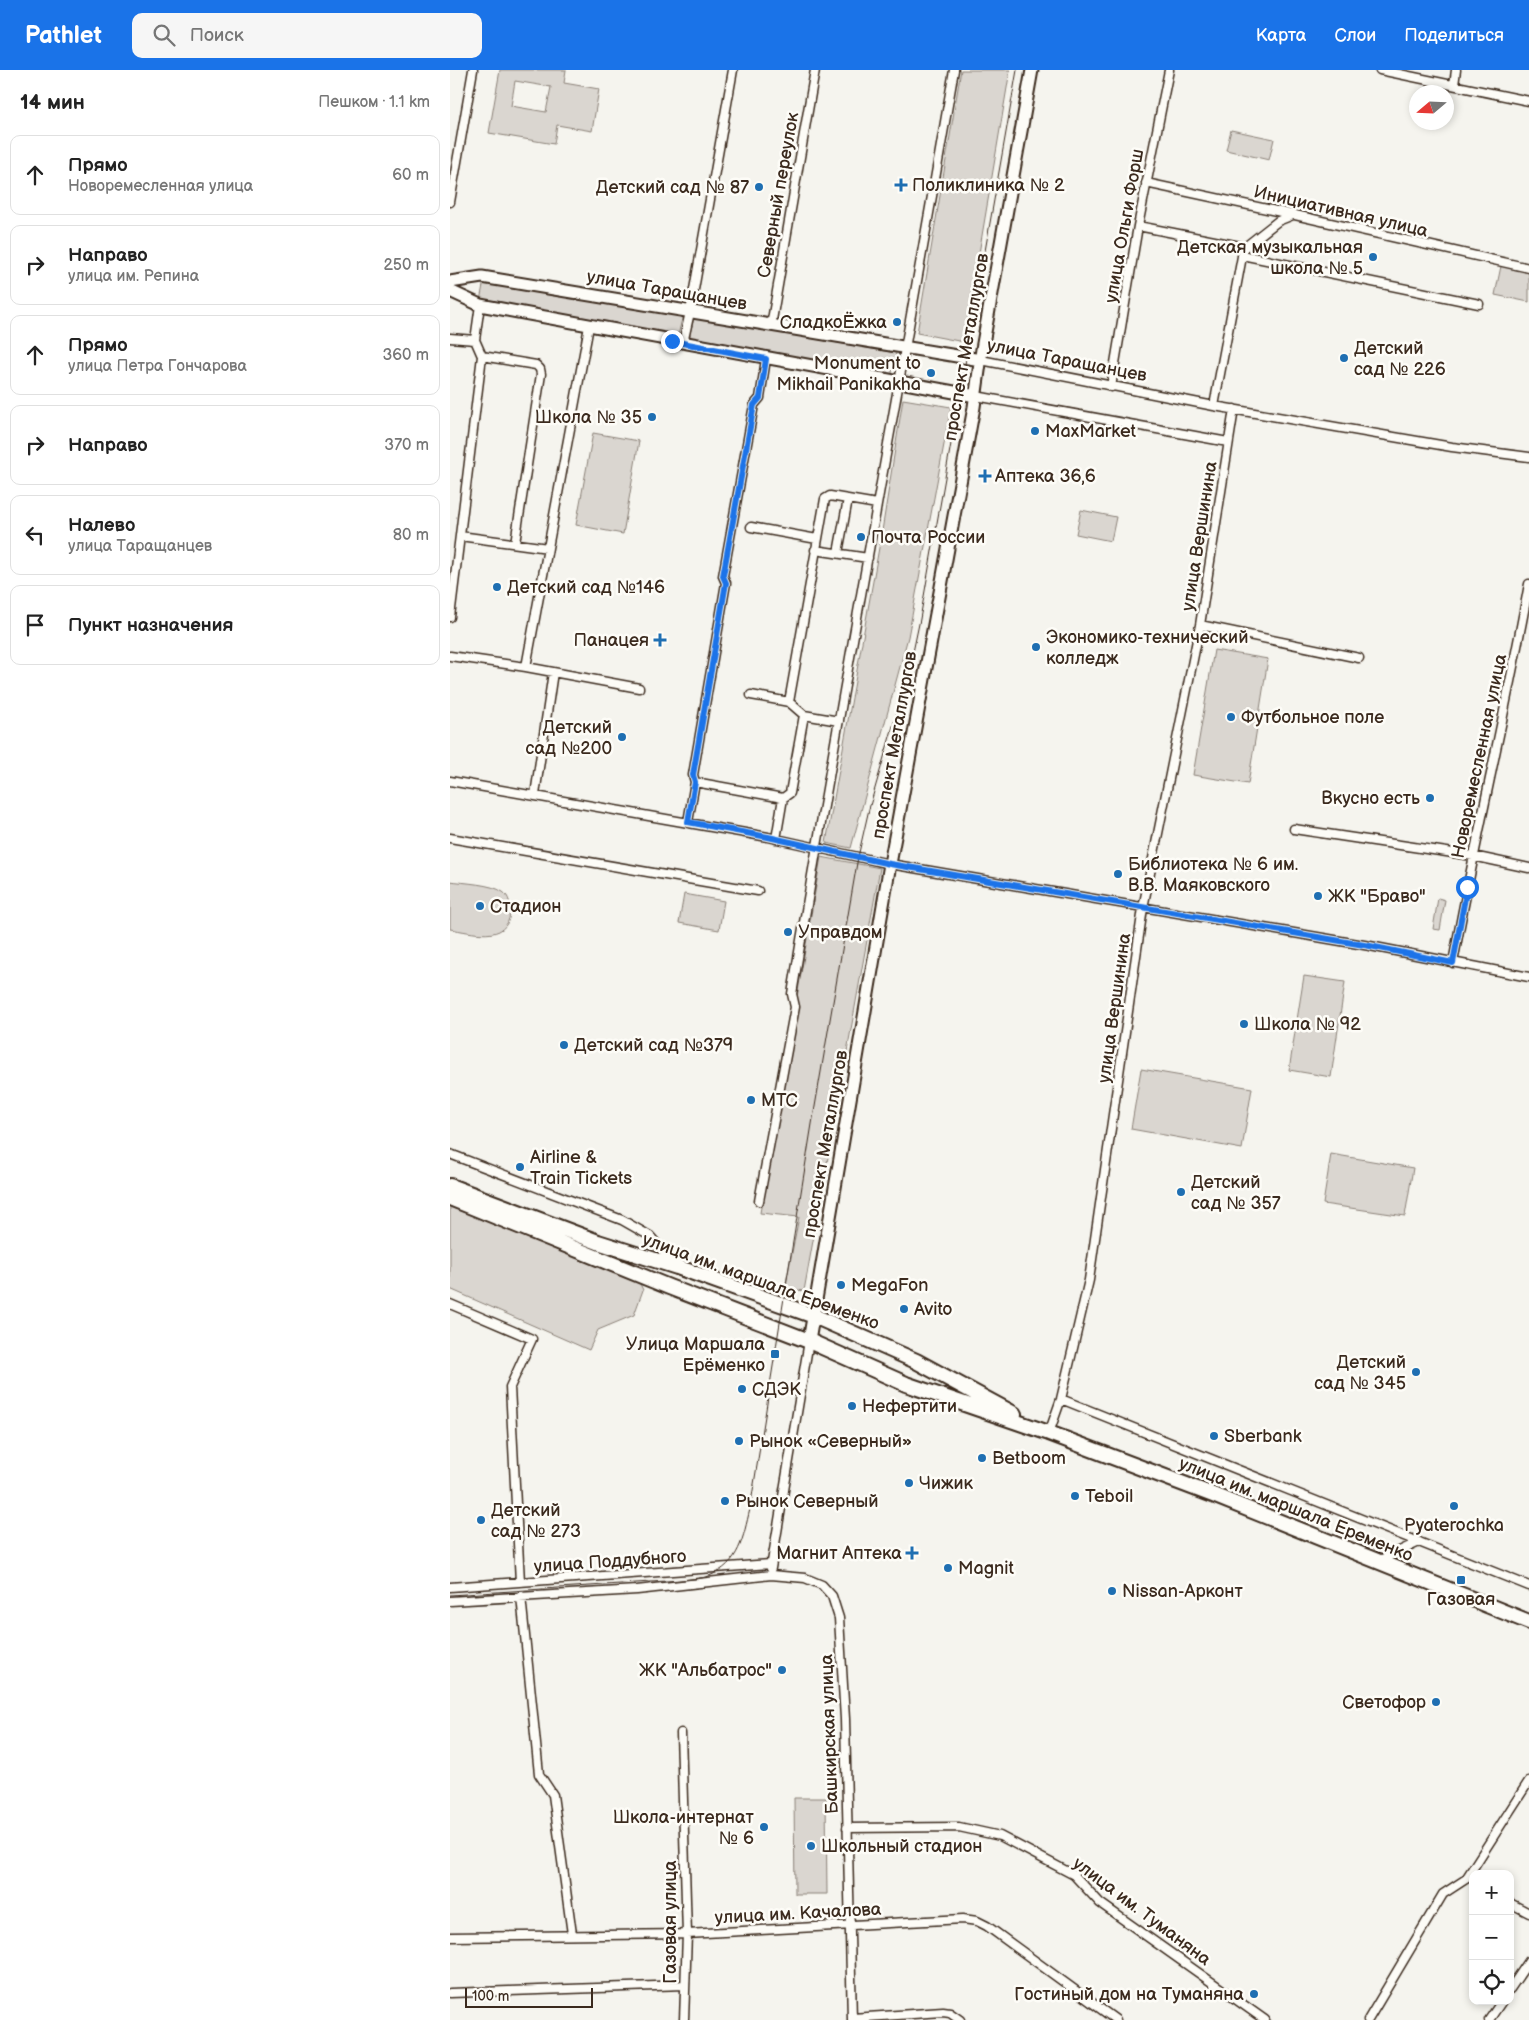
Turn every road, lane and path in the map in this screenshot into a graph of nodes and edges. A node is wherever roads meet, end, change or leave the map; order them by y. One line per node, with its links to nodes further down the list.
1 (473, 70): 12 (street)
2 (732, 70): 21 (street)
3 (815, 70): 23 (street, Северный переулок)
4 (954, 70): 27 (street)
5 (1032, 70): 30 (main road, проспект Металлургов)
6 (1168, 70): 11 (street, улица Ольги Форш)
7 (1380, 70): 9 (street)
8 (1456, 70): 9 (street)
9 (1454, 85): 10 (street)
10 (1529, 101)
11 (1146, 183): 13 (street, Инициативная улица); 14 (street, улица Ольги Форш)
12 (450, 202)
13 (1295, 215): 15 (street); 16 (street, Инициативная улица)
14 (1138, 226): 15 (street); 32 (street, улица Ольги Форш)
15 (1243, 251): 19 (street); 34 (street)
16 (1529, 268)
17 (450, 282): 21 (main road, улица Таращанцев)
18 (450, 291): 20 (main road)
19 (1479, 304)
20 (480, 305): 22 (main road); 25 (street)
21 (690, 312): 23 (main road, улица Таращанцев); 26 (street)
22 (589, 326): 26 (main road); 44 (street)
23 (771, 326): 27 (main road, улица Таращанцев)
24 (450, 338): 25 (street)
25 (475, 340): 28 (street)
26 (683, 343): 29 (main road)
27 (906, 349): 30 (main road, улица Таращанцев); 31 (street)
28 (482, 356): 41 (street); 43 (street)
29 (766, 359): 31 (main road); 61 (street)
30 (981, 360): 32 (street, улица Таращанцев); 33 (main road, проспект Металлургов)
31 (899, 383): 33 (main road); 39 (street)
32 (1111, 387): 34 (street, улица Таращанцев)
33 (976, 396): 36 (street); 70 (main road, проспект Металлургов)
34 (1214, 406): 35 (street, улица Таращанцев)
35 (1234, 409): 36 (street, улица Вершинина); 37 (street, улица Таращанцев)
36 (1228, 442): 50 (street, улица Вершинина)
37 (1529, 457)
38 (848, 499): 39 (street); 42 (street); 46 (street)
39 (878, 504): 47 (street)
40 (751, 527): 42 (street)
41 (460, 536): 43 (street); 49 (street)
42 (817, 539): 45 (street)
43 (515, 543): 44 (street)
44 (548, 548): 53 (street)
45 (815, 550): 46 (street); 57 (street)
46 (838, 553): 47 (street)
47 (868, 558): 59 (street)
48 (1529, 584): 69 (street, Новоремесленная улица)
49 (450, 617)
50 (1200, 625): 52 (street); 73 (street, улица Вершинина)
51 (450, 656): 53 (street)
52 (1359, 658)
53 (526, 667): 54 (street)
54 (553, 672): 55 (street); 62 (street)
55 (639, 688)
56 (751, 696): 57 (street)
57 (789, 702): 58 (street)
58 (804, 715): 59 (street); 63 (street)
59 (839, 721): 68 (street)
60 (450, 780): 62 (street)
61 (695, 782): 63 (street); 64 (street)
62 (535, 795): 64 (street)
63 (783, 798): 67 (street)
64 (688, 822): 67 (street)
65 (1294, 829): 69 (street)
66 (450, 838): 72 (street)
67 (776, 839): 68 (street)
68 (816, 848): 70 (street); 79 (street)
69 (1473, 856): 71 (street); 74 (street, Новоремесленная улица)
70 (890, 864): 73 (street); 83 (main road, проспект Металлургов)
71 (1529, 868)
72 (758, 891)
73 (1143, 908): 74 (street); 87 (street, улица Вершинина)
74 (1453, 963): 75 (street)
75 (1529, 977)
76 (450, 1154): 80 (street)
77 (450, 1186): 80 (highway, улица им. маршала Еременко)
78 (450, 1198): 81 (highway, улица им. маршала Еременко)
79 (759, 1201)
80 (678, 1267): 81 (highway); 83 (highway, улица им. маршала Еременко)
81 (669, 1288): 84 (highway, улица им. маршала Еременко)
82 (450, 1304): 93 (street)
83 (814, 1316): 84 (main road, проспект Металлургов); 85 (highway, улица им. маршала Еременко)
84 (810, 1341): 86 (highway, улица им. маршала Еременко); 91 (street, проспект Металлургов)
85 (916, 1361): 86 (highway); 88 (highway, улица им. маршала Еременко)
86 (906, 1384): 88 (highway, улица им. маршала Еременко)
87 (1061, 1399): 88 (street, улица Вершинина); 89 (street)
88 (1050, 1433): 90 (highway, улица им. маршала Еременко)
89 (1419, 1542): 90 (street); 95 (street)
90 (1377, 1561): 99 (highway, улица им. маршала Еременко)
91 (772, 1564): 92 (street, проспект Металлургов); 93 (street, улица Поддубного)
92 (771, 1575): 94 (street, Башкирская улица); 102 (street, Башкирская улица)
93 (520, 1582): 96 (street, улица Поддубного)
94 (691, 1583): 97 (street, улица Поддубного)
95 (1529, 1586)
96 (450, 1587)
97 (521, 1596): 98 (street, улица Поддубного); 108 (street)
98 (450, 1601)
99 (1529, 1622)
100 (681, 1733): 109 (street, Газовая улица)
101 (1529, 1781): 103 (street)
102 (847, 1828): 107 (street, Башкирская улица); 120 (street, улица им. Туманяна)
103 (1476, 1870)
104 (1469, 1881): 121 (street)
105 (1514, 1906): 106 (street)
106 (1529, 1913)
107 (850, 1925): 109 (street, улица им. Качалова); 116 (street, Башкирская улица); 119 (street, улица им. Качалова)
108 (572, 1934): 109 (street, улица им. Качалова); 110 (street, улица им. Качалова)
109 (687, 1934): 113 (street, Газовая улица)
110 (450, 1937)
111 (1529, 1961): 112 (street)
112 (1514, 1983)
113 (685, 1985): 114 (street); 117 (street, Газовая улица)
114 (450, 1993)
115 (1499, 2005): 122 (street)
116 (852, 2019): 118 (street)
117 (684, 2020)
118 (960, 2020)
119 (1116, 2020)
120 (1265, 2020)
121 (1368, 2020)
122 (1489, 2020)

